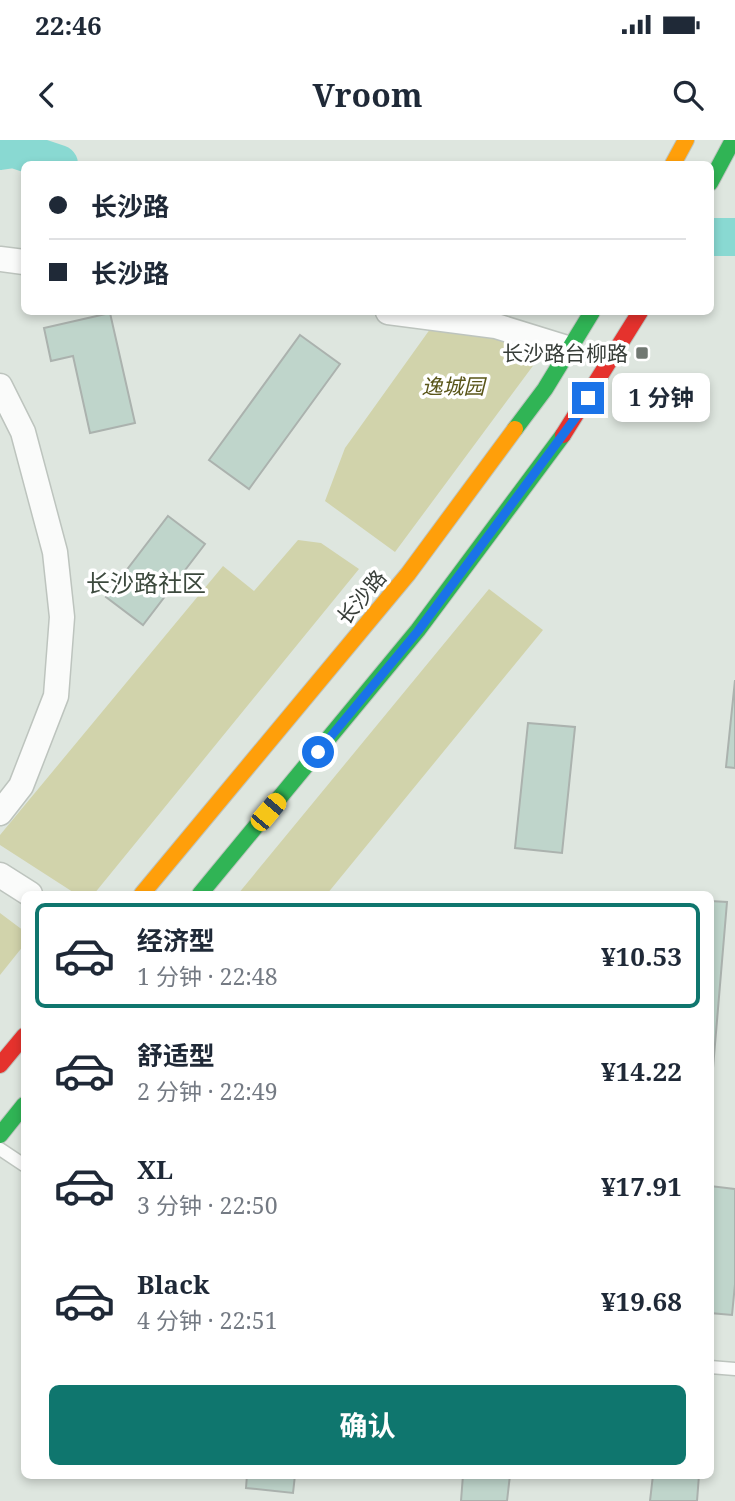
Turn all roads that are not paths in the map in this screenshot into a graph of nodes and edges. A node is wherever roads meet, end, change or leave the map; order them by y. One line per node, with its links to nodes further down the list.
1 (687, 140): 3 (main road)
2 (733, 140): 4 (main road)
3 (675, 161)
4 (714, 176)
5 (0, 258): 6 (street)
6 (21, 262)
7 (411, 315): 10 (street)
8 (590, 315): 10 (main road, 长沙路)
9 (637, 316): 16 (main road)
10 (570, 349): 15 (main road, 长沙路)
11 (0, 386): 12 (street)
12 (0, 813)
13 (0, 875): 14 (street)
14 (25, 891)
15 (144, 891)
16 (202, 891)
17 (21, 1040): 18 (main road)
18 (0, 1065)
19 (21, 1109): 20 (main road)
20 (0, 1135)
21 (0, 1149): 22 (lane)
22 (21, 1163)
23 (714, 1367): 24 (lane)
24 (735, 1369)

